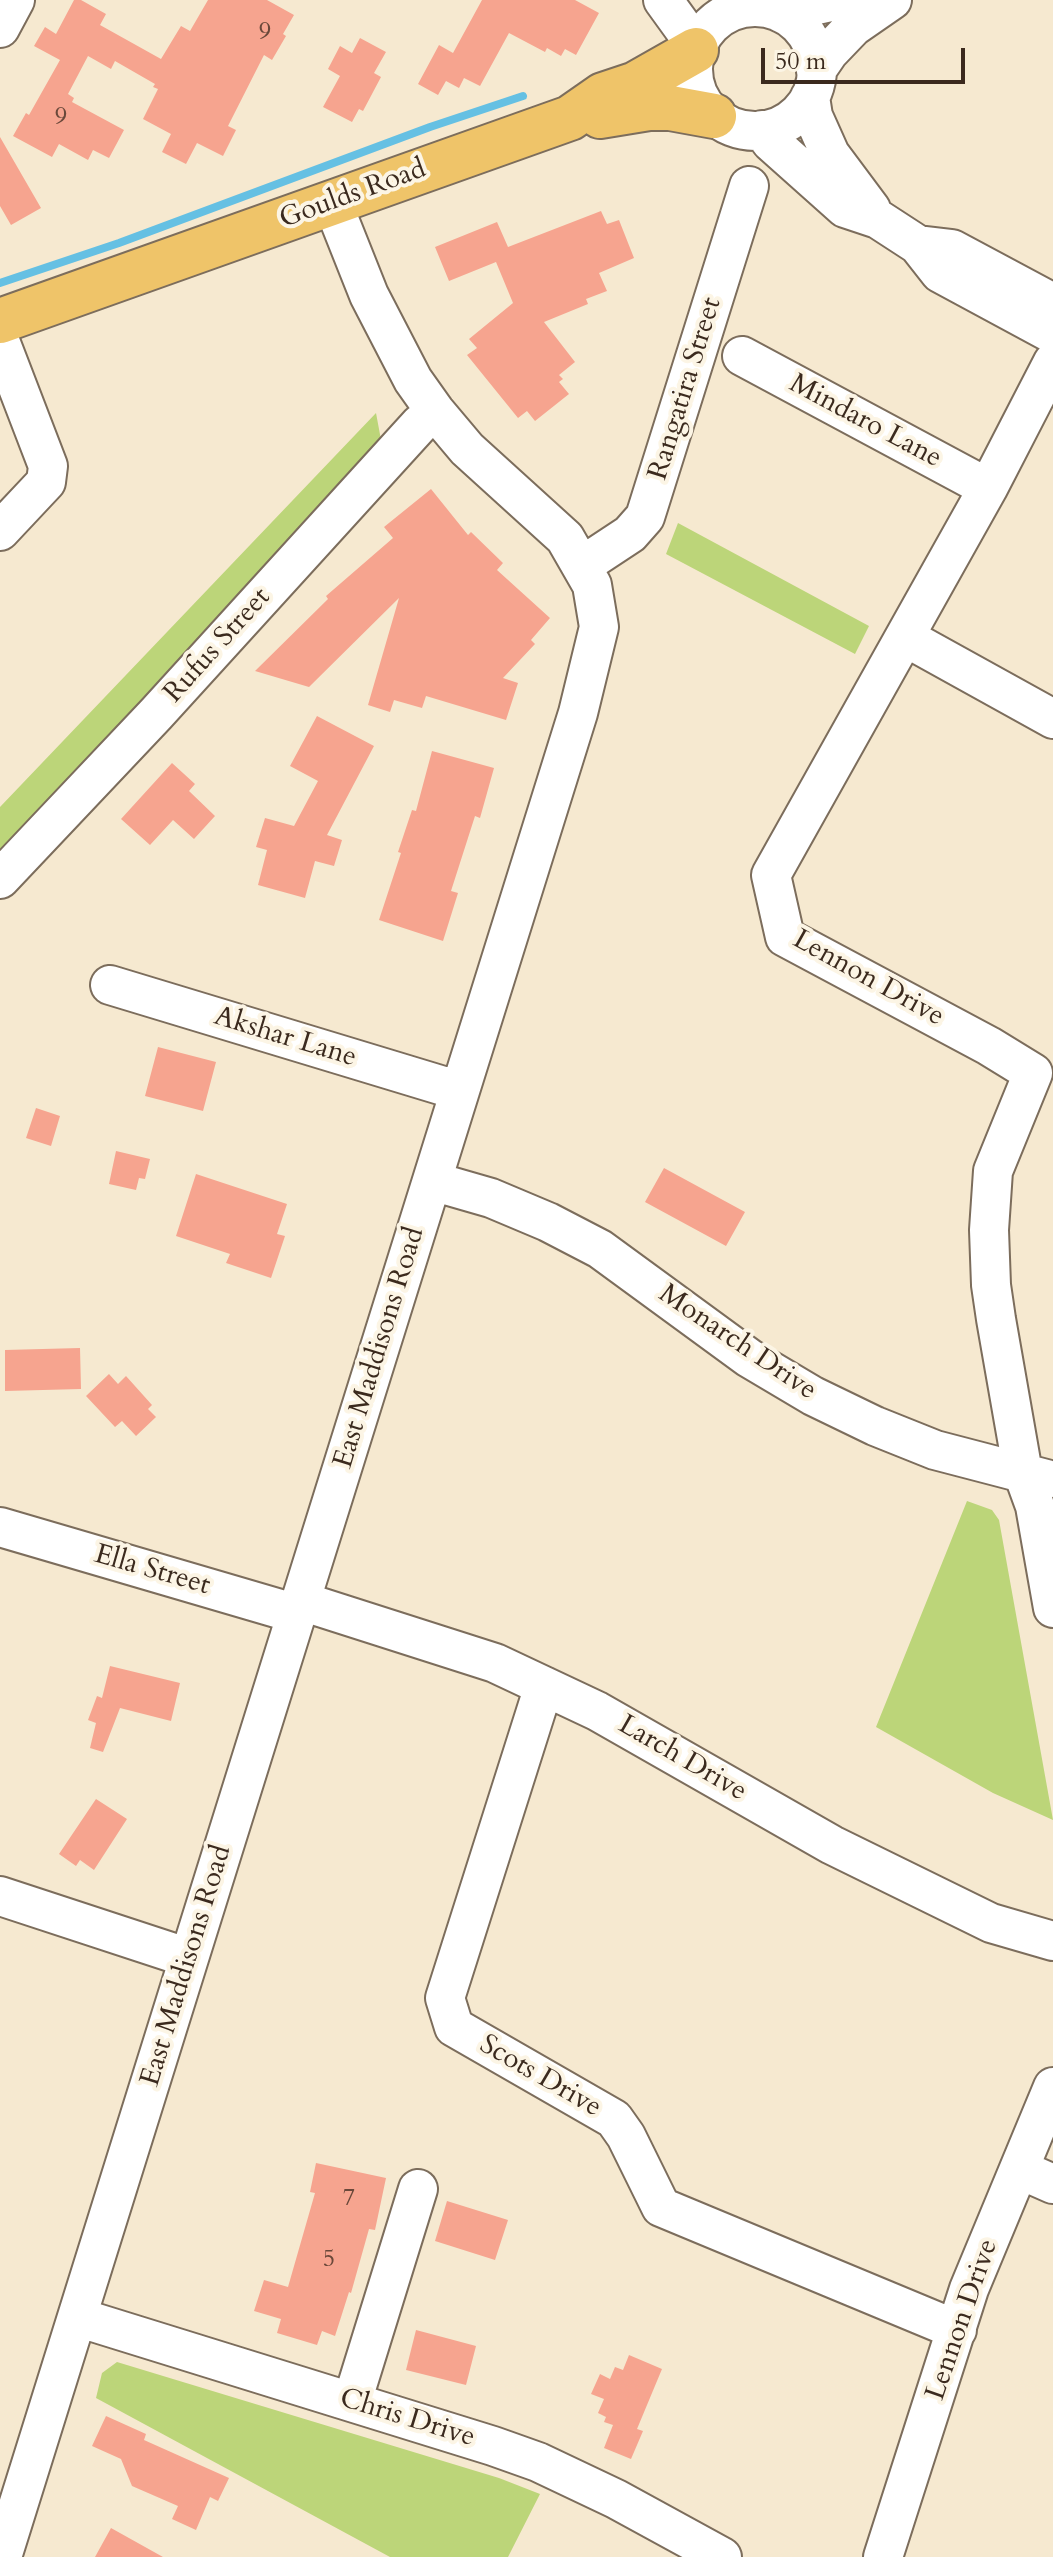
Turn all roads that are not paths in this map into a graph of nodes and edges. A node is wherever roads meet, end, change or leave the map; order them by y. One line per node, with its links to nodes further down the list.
1 (15, 0): 7 (street)
2 (663, 0): 8 (street)
3 (840, 0): 6 (street)
4 (892, 0): 9 (street)
5 (732, 4): 6 (street); 8 (street)
6 (781, 13): 9 (street)
7 (0, 28)
8 (696, 48): 10 (street); 11 (main road, Goulds Road)
9 (813, 84): 12 (street); 15 (street)
10 (714, 116): 11 (main road); 12 (street)
11 (570, 118): 14 (main road, Goulds Road)
12 (762, 130): 15 (street)
13 (749, 186): 26 (street, Rangatira Street)
14 (332, 202): 18 (main road, Goulds Road); 23 (street, East Maddisons Road)
15 (878, 219): 16 (street)
16 (918, 245): 17 (street); 19 (street)
17 (1053, 303)
18 (0, 321)
19 (1053, 334)
20 (0, 341): 25 (street)
21 (742, 356): 24 (street, Mindaro Lane)
22 (1053, 362): 24 (street, Lennon Drive)
23 (435, 411): 26 (street, East Maddisons Road); 29 (street, Rufus Street)
24 (988, 488): 27 (street, Lennon Drive)
25 (0, 531)
26 (583, 565): 32 (street, East Maddisons Road)
27 (905, 637): 28 (street); 31 (street, Lennon Drive)
28 (1053, 719)
29 (0, 879)
30 (110, 985): 32 (street, Akshar Lane)
31 (1043, 1077): 34 (street, Lennon Drive)
32 (460, 1091): 33 (street, East Maddisons Road)
33 (432, 1181): 34 (street, Monarch Drive); 36 (street, East Maddisons Road)
34 (1038, 1477): 37 (street, Lennon Drive)
35 (2, 1536): 36 (street, Ella Street)
36 (299, 1608): 38 (street, Larch Drive); 41 (street, East Maddisons Road)
37 (1053, 1608)
38 (544, 1686): 40 (street, Larch Drive); 46 (street, Scots Drive)
39 (0, 1896): 41 (street)
40 (1053, 1941)
41 (189, 1958): 45 (street, East Maddisons Road)
42 (1053, 2087): 43 (street, Lennon Drive)
43 (1036, 2176): 46 (street, Lennon Drive)
44 (418, 2189): 47 (street)
45 (77, 2317): 47 (street, Chris Drive); 48 (street, East Maddisons Road)
46 (957, 2330): 50 (street, Lennon Drive)
47 (352, 2402): 49 (street, Chris Drive)
48 (2, 2557)
49 (722, 2557)
50 (883, 2557)

